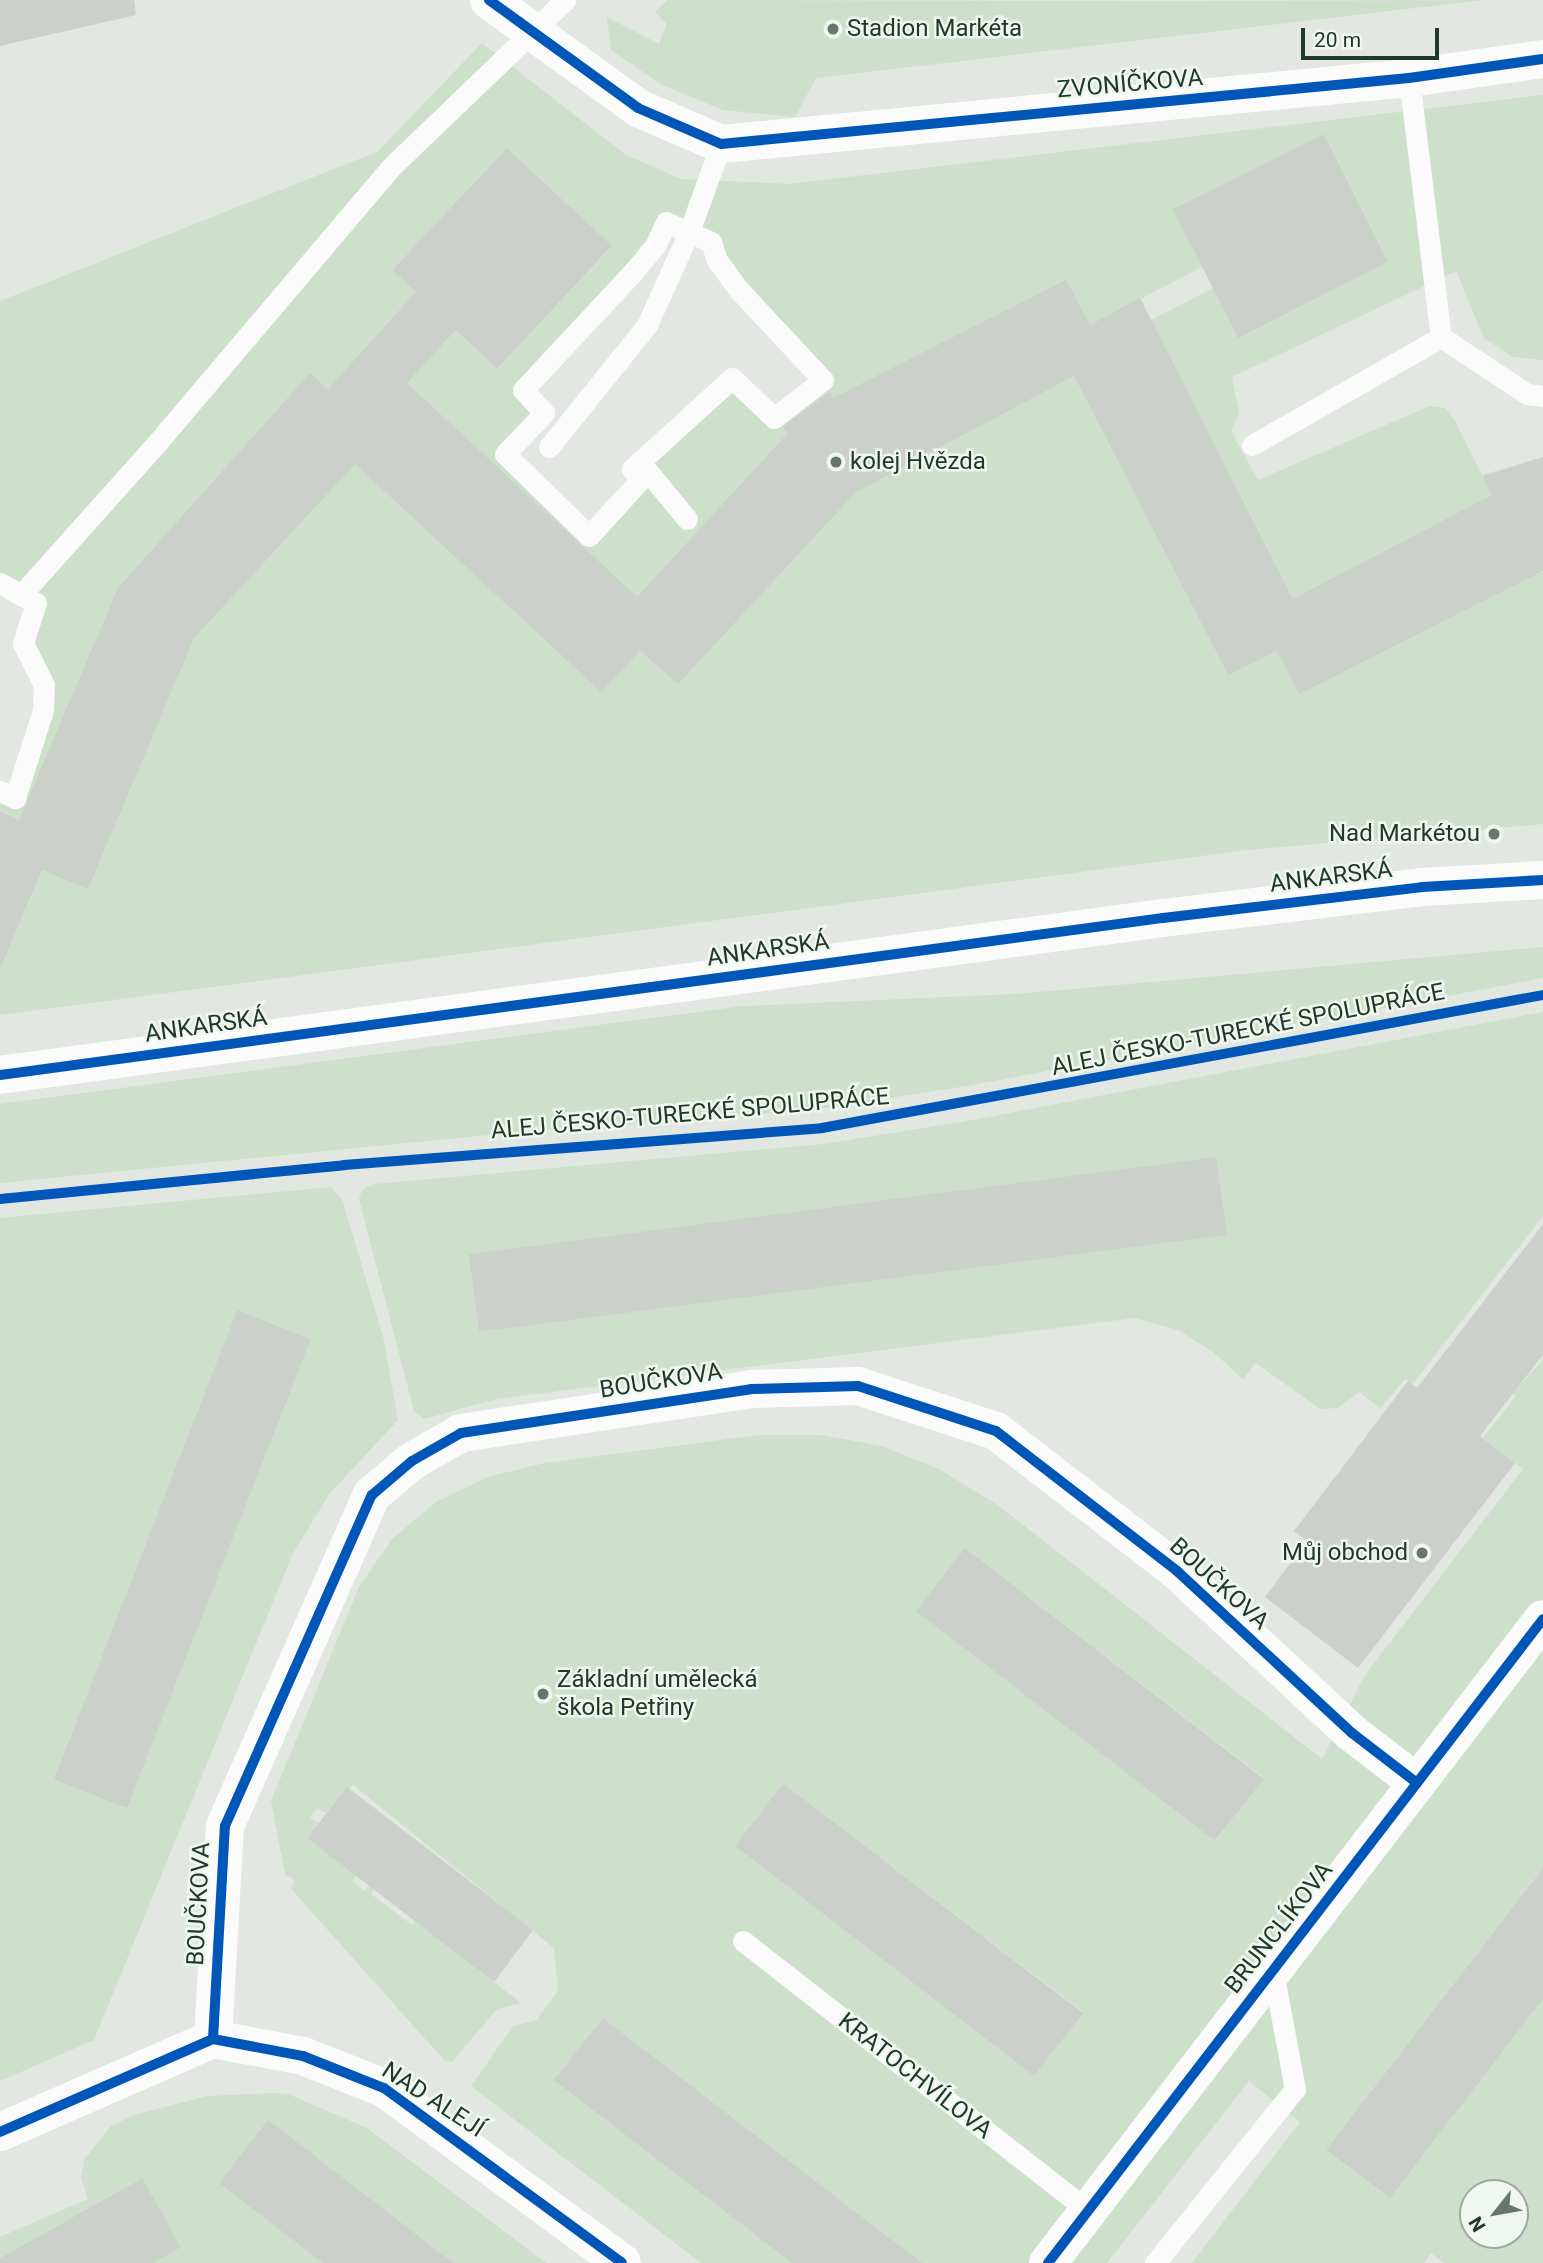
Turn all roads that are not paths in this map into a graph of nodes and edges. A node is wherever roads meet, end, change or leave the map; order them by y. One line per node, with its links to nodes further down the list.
1 (489, 0): 3 (street)
2 (565, 0): 3 (lane)
3 (531, 34): 6 (street); 15 (lane)
4 (1543, 59): 5 (street, ZVONÍČKOVA)
5 (1409, 78): 6 (street, ZVONÍČKOVA); 8 (lane)
6 (721, 144): 7 (lane)
7 (689, 232): 11 (lane); 12 (lane); 12 (lane)
8 (1441, 337): 9 (lane); 10 (lane)
9 (1543, 396)
10 (1252, 445)
11 (549, 447)
12 (640, 462): 13 (lane)
13 (687, 519)
14 (0, 583): 15 (lane)
15 (21, 594): 16 (lane)
16 (0, 791)
17 (1543, 880): 18 (street, ANKARSKÁ)
18 (0, 1075)
19 (1543, 1619): 20 (street, BRUNCLÍKOVA)
20 (1417, 1783): 22 (street, BRUNCLÍKOVA); 23 (street, BOUČKOVA)
21 (743, 1941): 25 (lane, KRATOCHVÍLOVA)
22 (1273, 1971): 25 (street, BRUNCLÍKOVA); 28 (lane, BRUNCLÍKOVA)
23 (213, 2039): 24 (street); 26 (street, NAD ALEJÍ)
24 (0, 2132)
25 (1088, 2211): 27 (street, BRUNCLÍKOVA)
26 (622, 2263)
27 (1048, 2263)
28 (1155, 2263)

